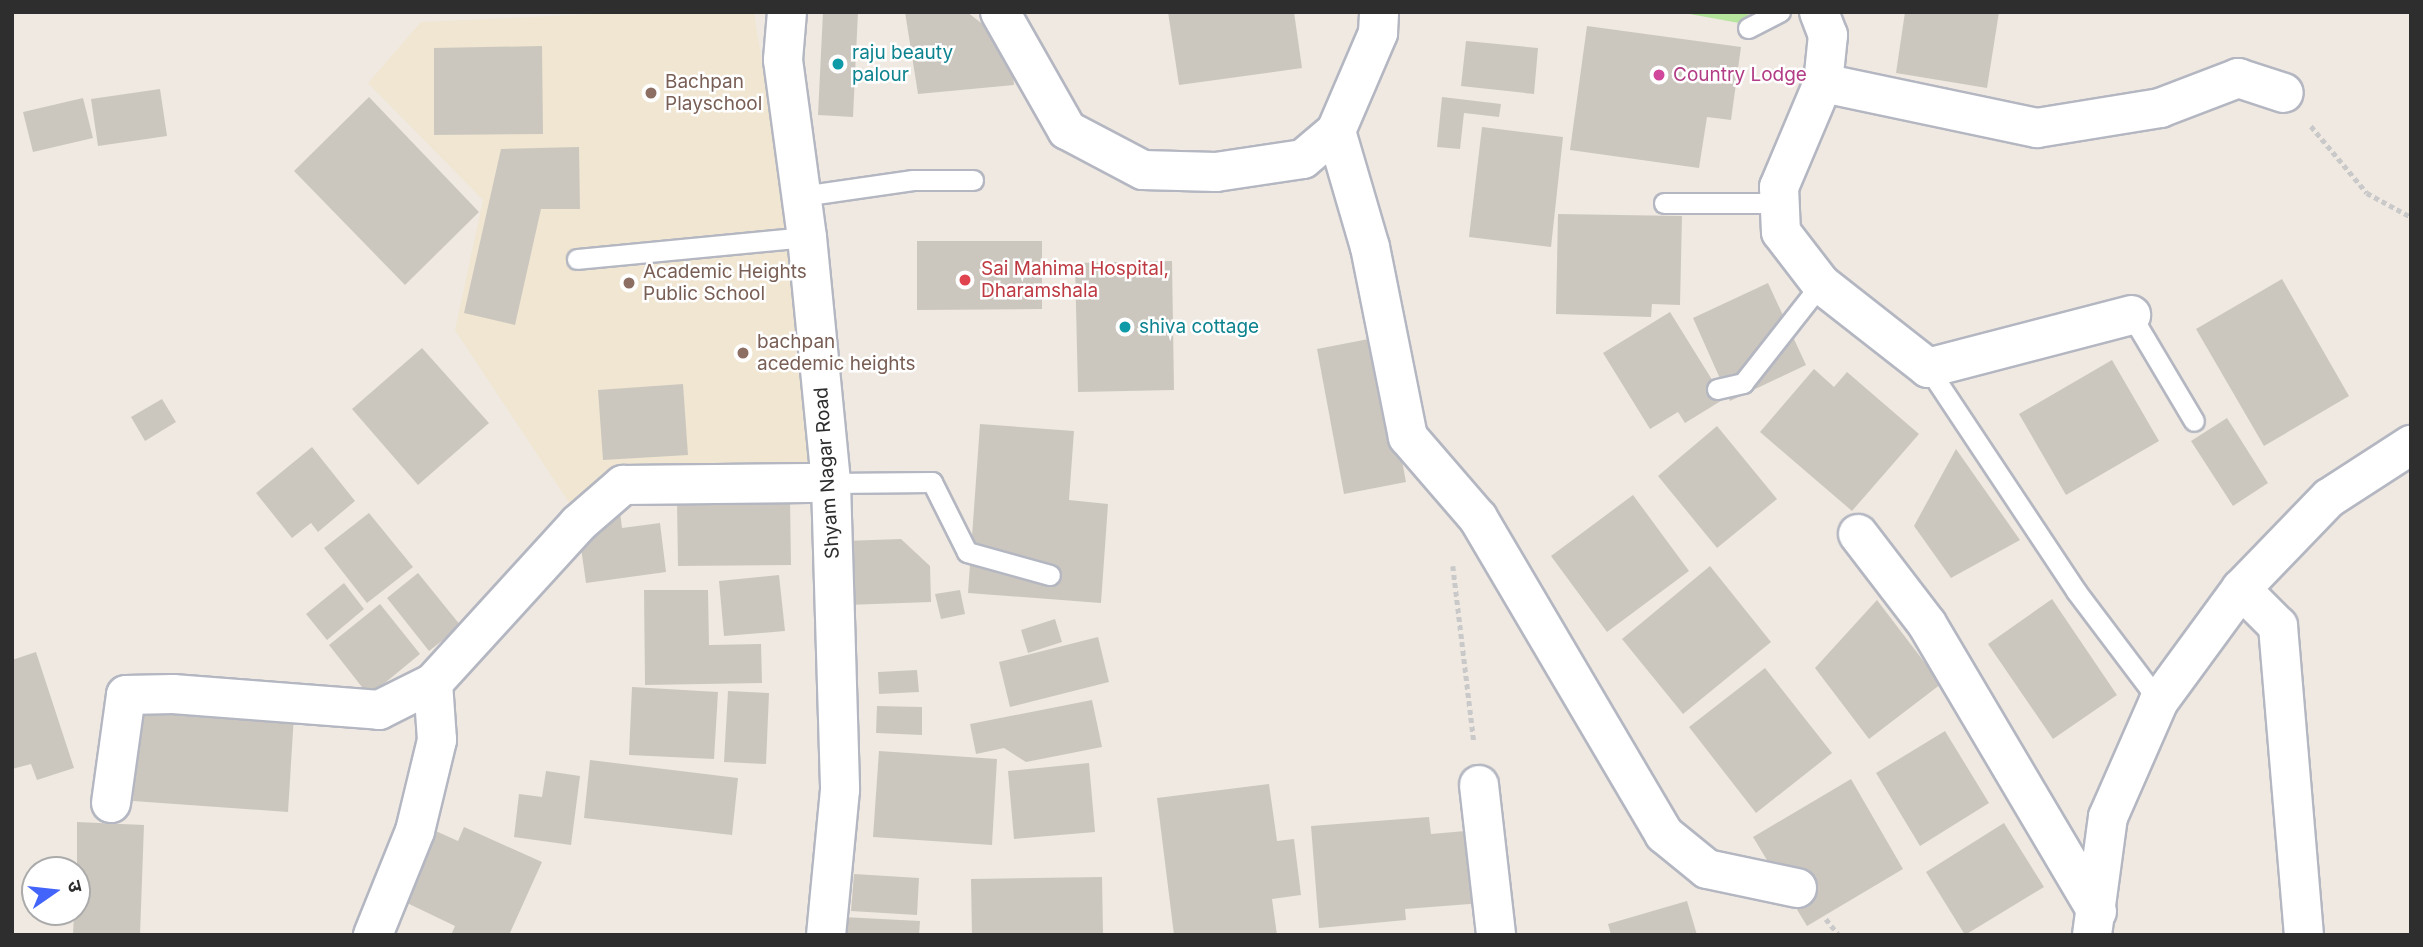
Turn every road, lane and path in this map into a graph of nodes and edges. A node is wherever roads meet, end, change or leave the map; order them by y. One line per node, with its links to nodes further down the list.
1 (787, 12): 11 (street, Shyam Nagar Road)
2 (1000, 12): 9 (street)
3 (1379, 12): 9 (street)
4 (1780, 12): 6 (lane)
5 (1819, 12): 7 (street)
6 (1748, 29)
7 (1823, 83): 8 (street); 13 (street)
8 (2284, 93): 14 (path)
9 (1336, 131): 32 (street)
10 (973, 180): 11 (lane)
11 (802, 197): 15 (street, Shyam Nagar Road)
12 (1664, 203): 13 (lane)
13 (1779, 203): 17 (street)
14 (2411, 217)
15 (807, 237): 16 (lane); 23 (street, Shyam Nagar Road)
16 (577, 259)
17 (1821, 284): 19 (street); 20 (lane)
18 (2131, 315): 19 (street); 21 (lane)
19 (1928, 368): 29 (lane)
20 (1717, 389)
21 (2194, 421)
22 (2411, 445): 27 (street)
23 (831, 483): 26 (lane); 28 (street); 35 (street, Shyam Nagar Road)
24 (1858, 534): 33 (street)
25 (1451, 554): 30 (path)
26 (1050, 575)
27 (2241, 589): 29 (street); 37 (street)
28 (433, 683): 31 (street); 34 (street)
29 (2159, 701): 33 (street)
30 (1479, 785): 36 (street)
31 (111, 803)
32 (1797, 888)
33 (2095, 924)
34 (373, 935)
35 (826, 935)
36 (1496, 935)
37 (2304, 935)

